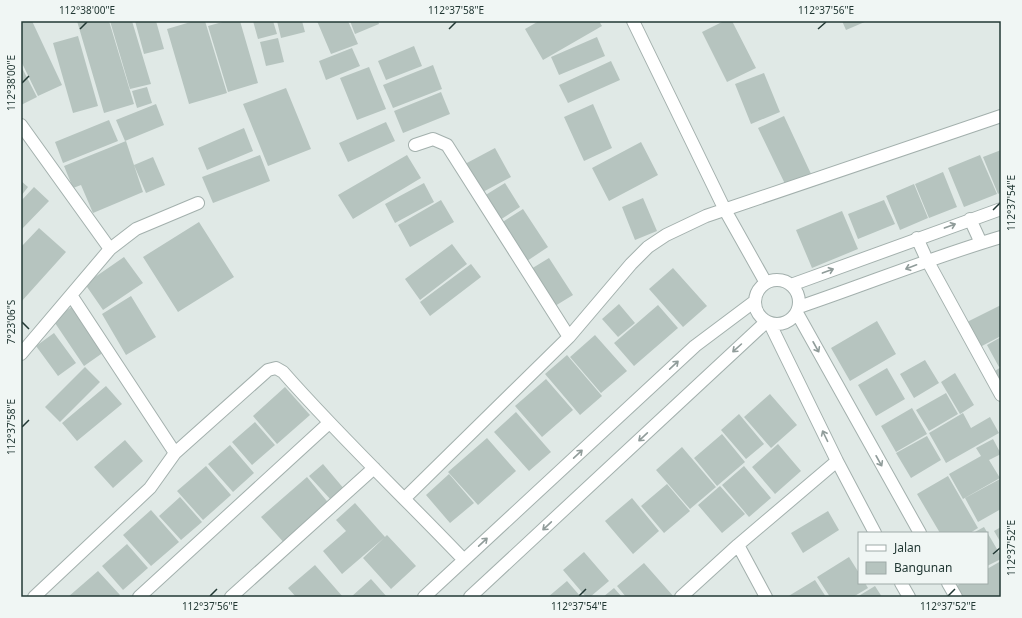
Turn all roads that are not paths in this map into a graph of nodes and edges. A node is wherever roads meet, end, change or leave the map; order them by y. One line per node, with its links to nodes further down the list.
1 (633, 21): 7 (street)
2 (1001, 116): 7 (street)
3 (21, 125): 12 (street)
4 (415, 145): 20 (street)
5 (198, 203): 12 (street)
6 (1001, 208): 8 (street)
7 (725, 210): 14 (street); 20 (street)
8 (970, 219): 10 (street, one-way to 8); 11 (street)
9 (1001, 237): 11 (street)
10 (917, 238): 13 (street); 15 (street, one-way to 10)
11 (981, 243): 13 (street)
12 (110, 249): 16 (street)
13 (927, 260): 18 (street, one-way to 18); 22 (street)
14 (766, 283): 15 (street); 17 (street)
15 (791, 285): 18 (street)
16 (71, 295): 21 (street); 24 (street)
17 (754, 301): 19 (street); 31 (street, one-way to 17)
18 (798, 310): 19 (street); 29 (street, one-way to 29)
19 (768, 323): 25 (street, one-way to 19); 38 (street, one-way to 38)
20 (569, 337): 27 (street)
21 (21, 354)
22 (1001, 395)
23 (329, 423): 24 (street); 26 (street); 35 (street)
24 (175, 453): 34 (street)
25 (837, 461): 28 (street); 30 (street)
26 (374, 468): 27 (street); 36 (street)
27 (405, 498): 31 (street)
28 (874, 532)
29 (919, 532)
30 (738, 545): 39 (street); 40 (street)
31 (464, 560): 37 (street)
32 (902, 584): 41 (street)
33 (949, 584): 42 (street)
34 (34, 597)
35 (139, 597)
36 (230, 597)
37 (424, 597)
38 (470, 597)
39 (681, 597)
40 (766, 597)
41 (909, 597)
42 (956, 597)

